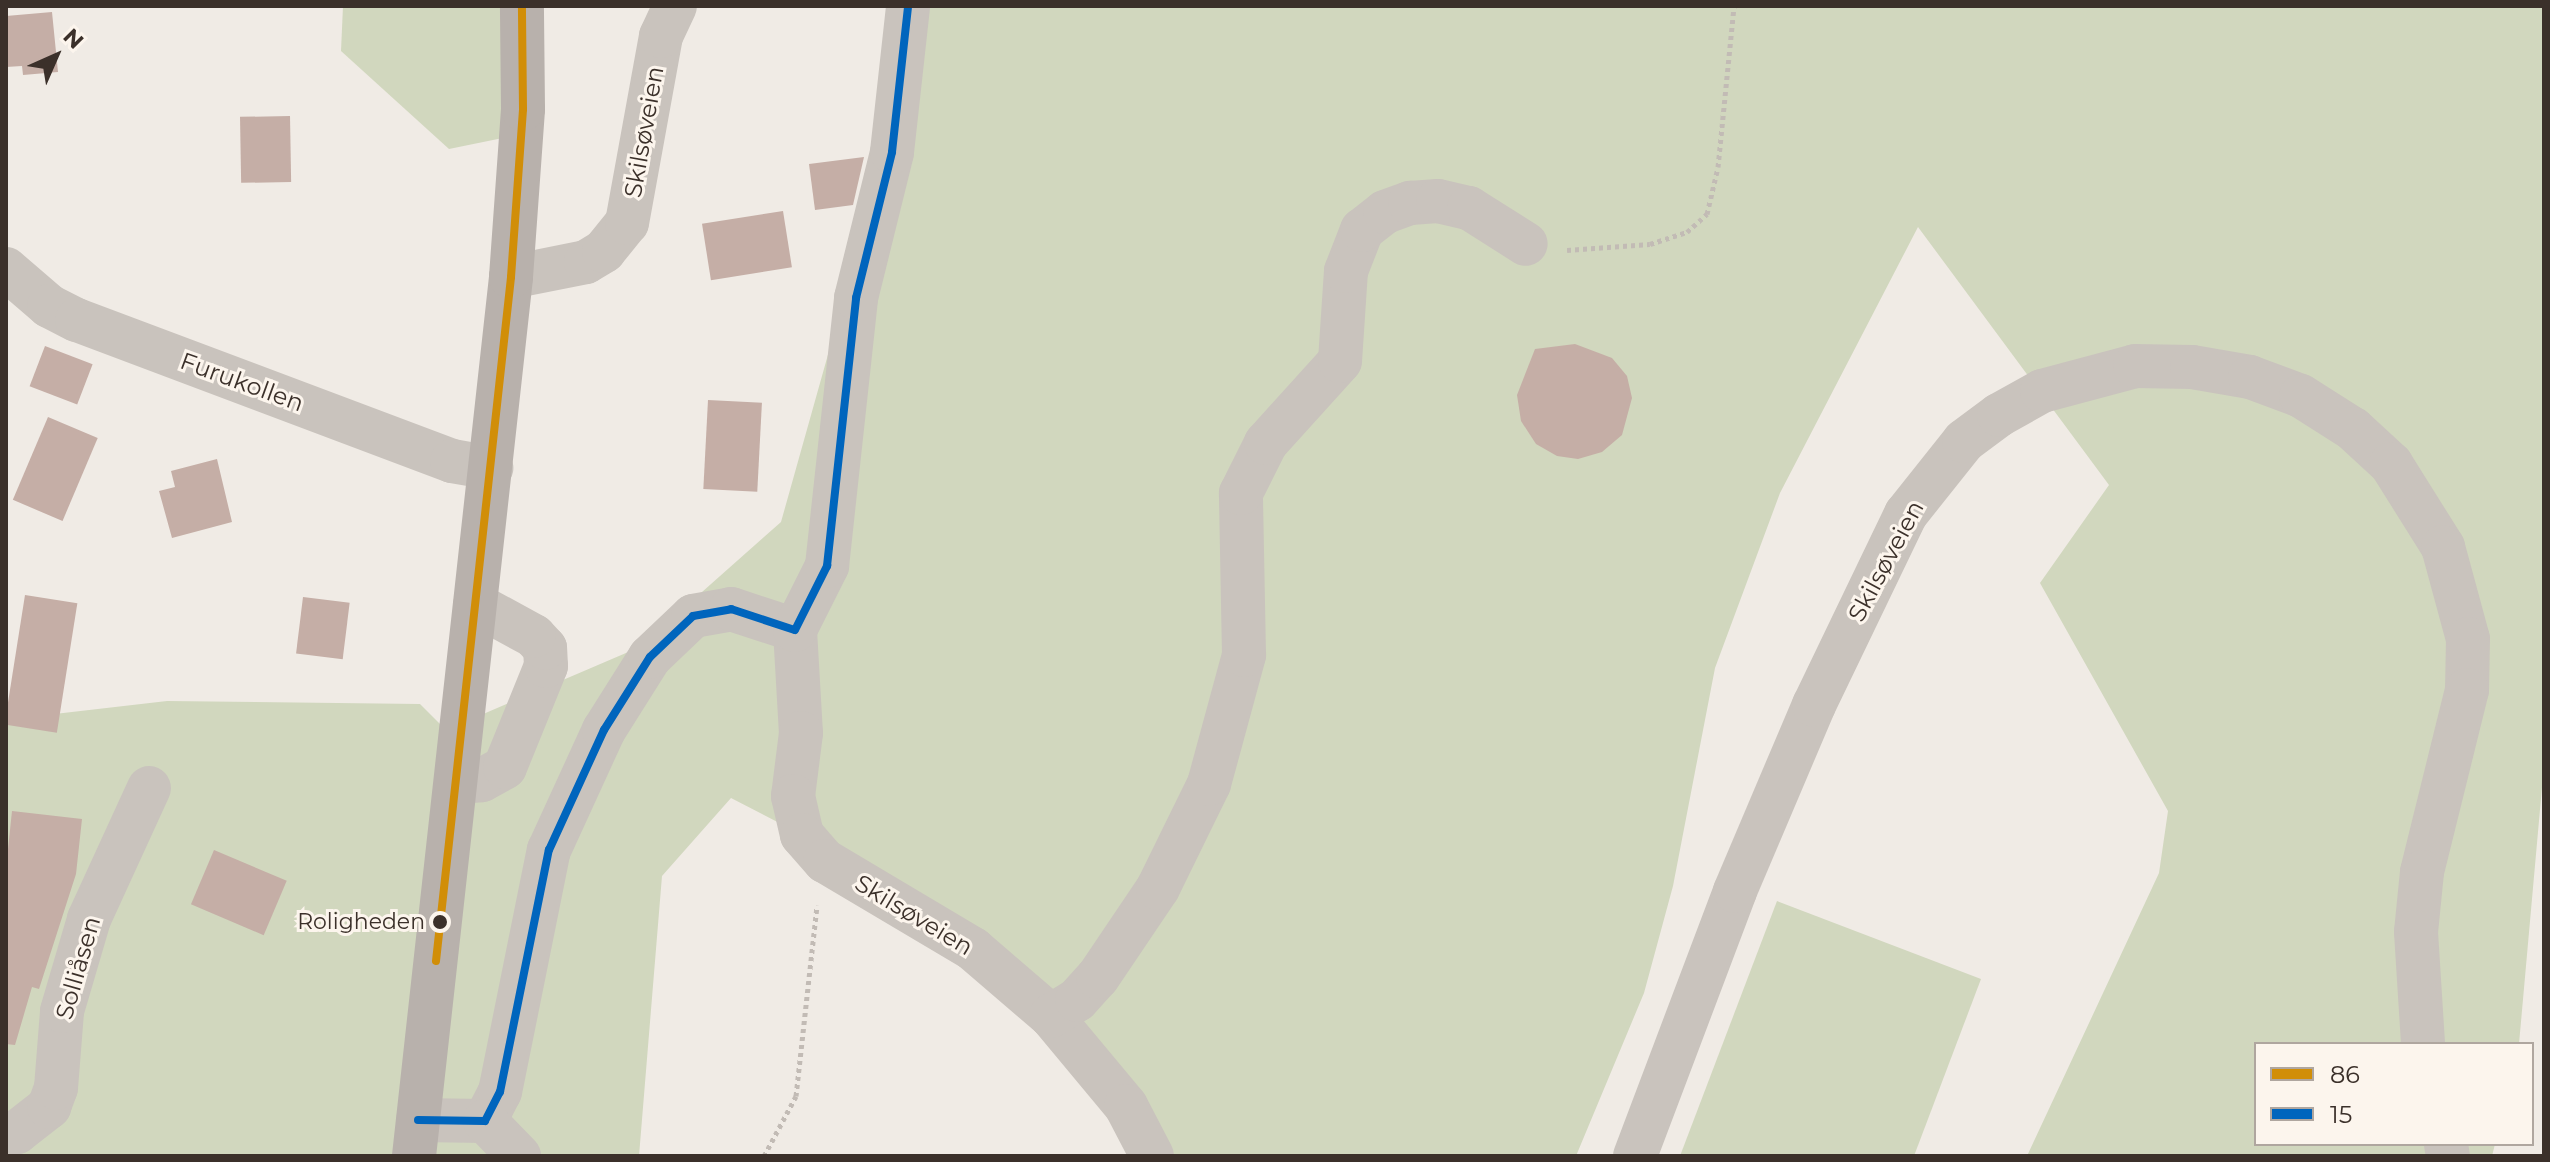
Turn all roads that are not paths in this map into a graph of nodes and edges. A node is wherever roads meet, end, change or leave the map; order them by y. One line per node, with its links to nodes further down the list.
1 (522, 6): 6 (main road)
2 (675, 6): 6 (street, Skilsøveien)
3 (908, 6): 9 (street, Skilsøveien)
4 (1526, 244): 12 (street)
5 (7, 272): 7 (street, Furukollen)
6 (511, 277): 7 (main road)
7 (491, 468): 8 (main road)
8 (475, 604): 10 (main road); 10 (street)
9 (795, 630): 12 (street, Skilsøveien); 16 (street)
10 (456, 782): 15 (main road)
11 (149, 788): 14 (street, Solliåsen)
12 (1051, 1016): 18 (street, Skilsøveien)
13 (2423, 1042): 19 (street, Skilsøveien)
14 (6, 1134)
15 (416, 1138): 16 (street)
16 (487, 1138): 17 (street)
17 (519, 1156)
18 (1152, 1156)
19 (1635, 1156)

